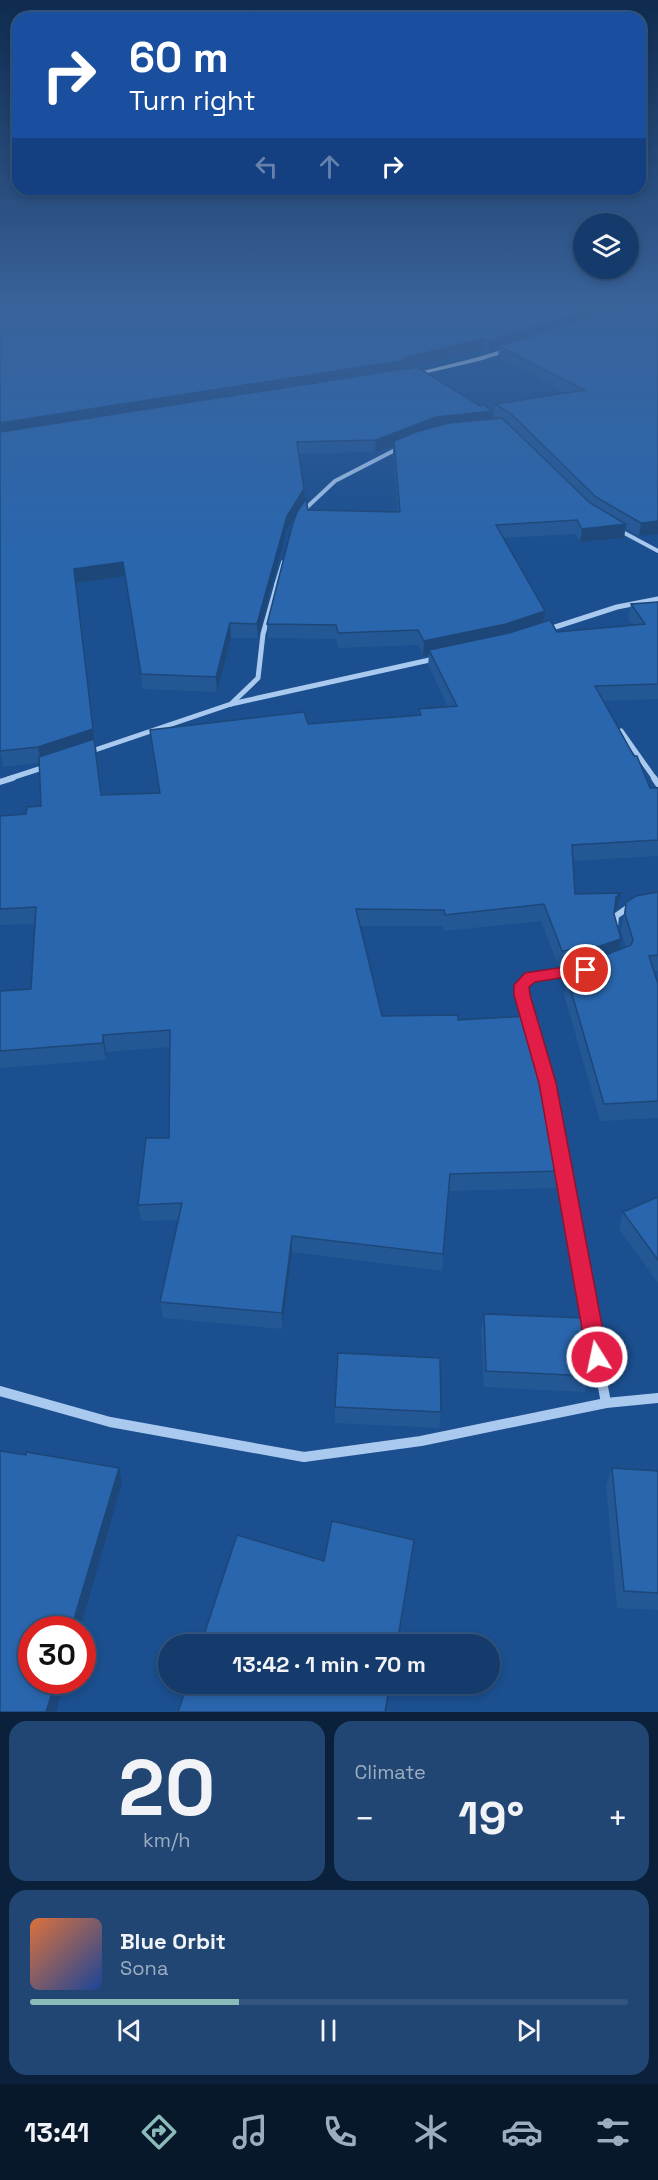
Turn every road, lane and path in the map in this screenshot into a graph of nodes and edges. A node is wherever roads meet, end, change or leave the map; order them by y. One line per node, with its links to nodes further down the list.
1 (408, 443): 2 (street)
2 (301, 513)
3 (610, 526): 4 (street)
4 (658, 551)
5 (285, 554): 9 (street)
6 (658, 600): 7 (street)
7 (539, 632)
8 (437, 658): 9 (street)
9 (231, 704): 11 (street)
10 (621, 731): 14 (street)
11 (77, 756)
12 (55, 763): 13 (street)
13 (0, 782)
14 (658, 784)
15 (641, 905): 16 (street)
16 (618, 938)
17 (583, 970): 20 (street)
18 (0, 1391): 20 (street)
19 (658, 1398): 20 (street)
20 (606, 1403)

